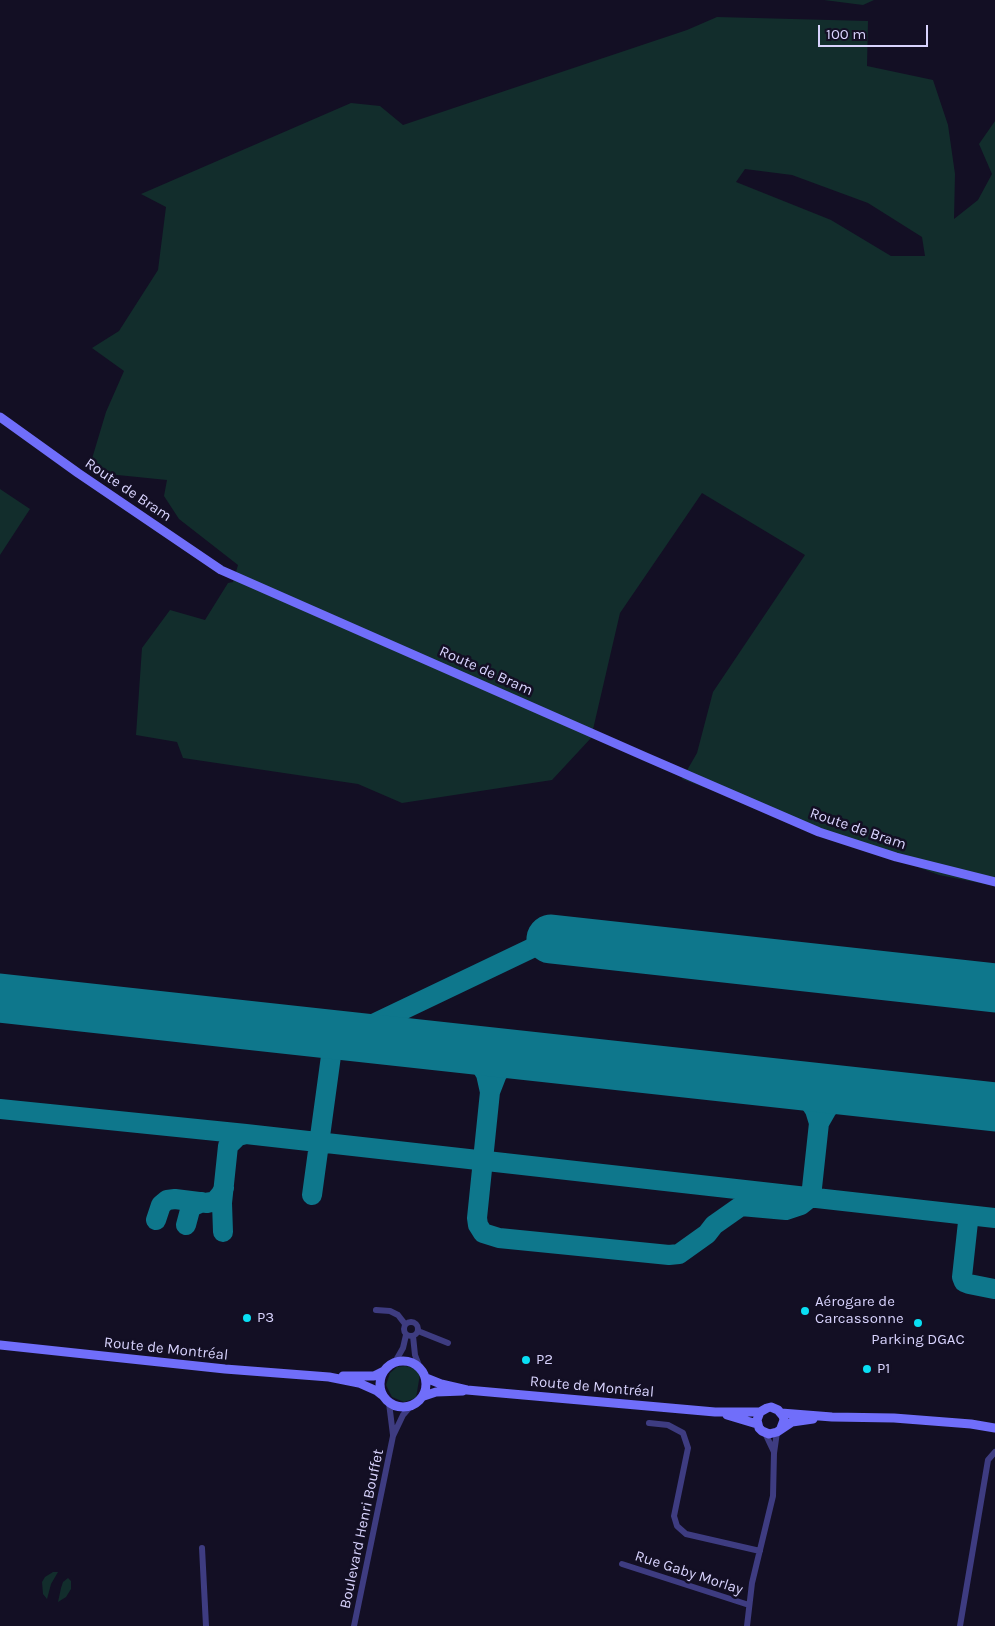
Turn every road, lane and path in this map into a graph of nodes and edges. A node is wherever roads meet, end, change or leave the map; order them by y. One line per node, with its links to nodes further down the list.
1 (0, 417): 2 (main road, Route de Bram)
2 (995, 882)
3 (376, 1310): 4 (street)
4 (405, 1324): 5 (street); 5 (street)
5 (413, 1334): 6 (street); 8 (street); 9 (street)
6 (448, 1343)
7 (0, 1345): 11 (main road, Route de Montréal)
8 (395, 1362): 9 (main road); 10 (main road)
9 (420, 1368): 12 (main road)
10 (384, 1371): 11 (main road, Route de Montréal); 14 (main road)
11 (329, 1377): 14 (main road, Route de Montréal)
12 (426, 1378): 13 (main road, Route de Montréal); 15 (main road)
13 (467, 1390): 15 (main road, Route de Montréal); 18 (main road, Route de Montréal)
14 (382, 1395): 16 (main road)
15 (424, 1396): 17 (main road)
16 (389, 1403): 17 (main road); 27 (street, Boulevard Henri Bouffet)
17 (410, 1407): 27 (street, Boulevard Henri Bouffet)
18 (715, 1412): 19 (main road, Route de Montréal); 23 (main road, Route de Montréal)
19 (760, 1412): 20 (main road); 23 (main road)
20 (781, 1413): 21 (main road); 25 (main road)
21 (832, 1417): 24 (main road); 25 (main road)
22 (649, 1423): 31 (street)
23 (757, 1424): 26 (main road)
24 (995, 1428)
25 (779, 1430): 26 (main road); 29 (street)
26 (765, 1433): 29 (street)
27 (393, 1436): 35 (street, Boulevard Henri Bouffet)
28 (995, 1452): 37 (street)
29 (774, 1454): 31 (street)
30 (202, 1548): 34 (street)
31 (760, 1551): 33 (street)
32 (622, 1564): 33 (street, Rue Gaby Morlay)
33 (749, 1605): 36 (street)
34 (206, 1626)
35 (354, 1626)
36 (747, 1626)
37 (960, 1626)

